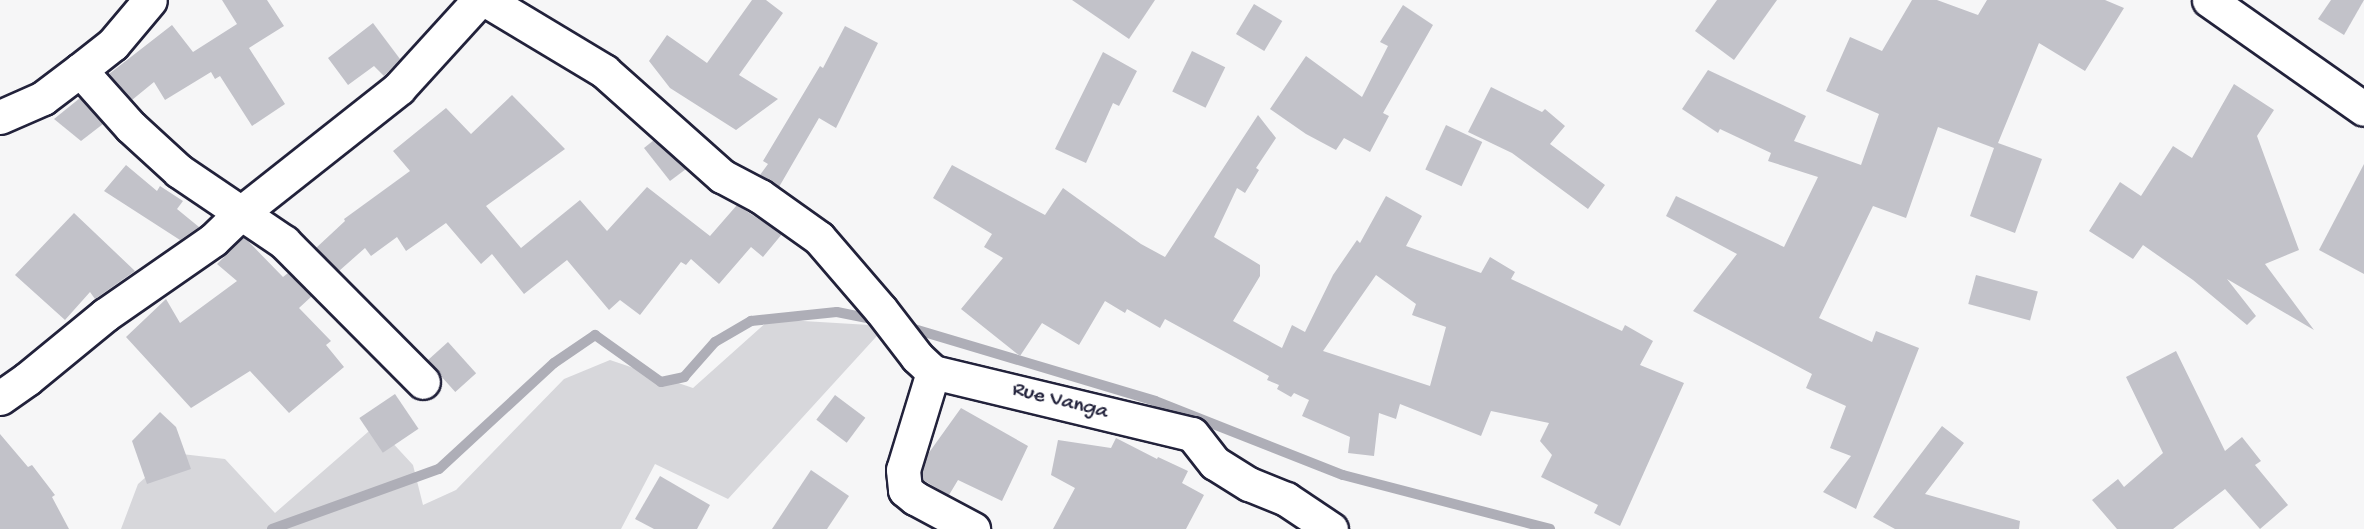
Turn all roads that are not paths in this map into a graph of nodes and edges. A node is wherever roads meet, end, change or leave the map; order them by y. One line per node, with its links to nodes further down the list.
1 (150, 0): 5 (street)
2 (479, 0): 8 (street)
3 (486, 0): 9 (street)
4 (2209, 0): 6 (street)
5 (80, 70): 7 (street); 8 (street)
6 (2364, 109)
7 (0, 117)
8 (240, 213): 10 (street); 11 (street)
9 (933, 372): 12 (street); 13 (street, Rue Vanga)
10 (423, 382)
11 (0, 398)
12 (974, 529)
13 (1331, 529)

